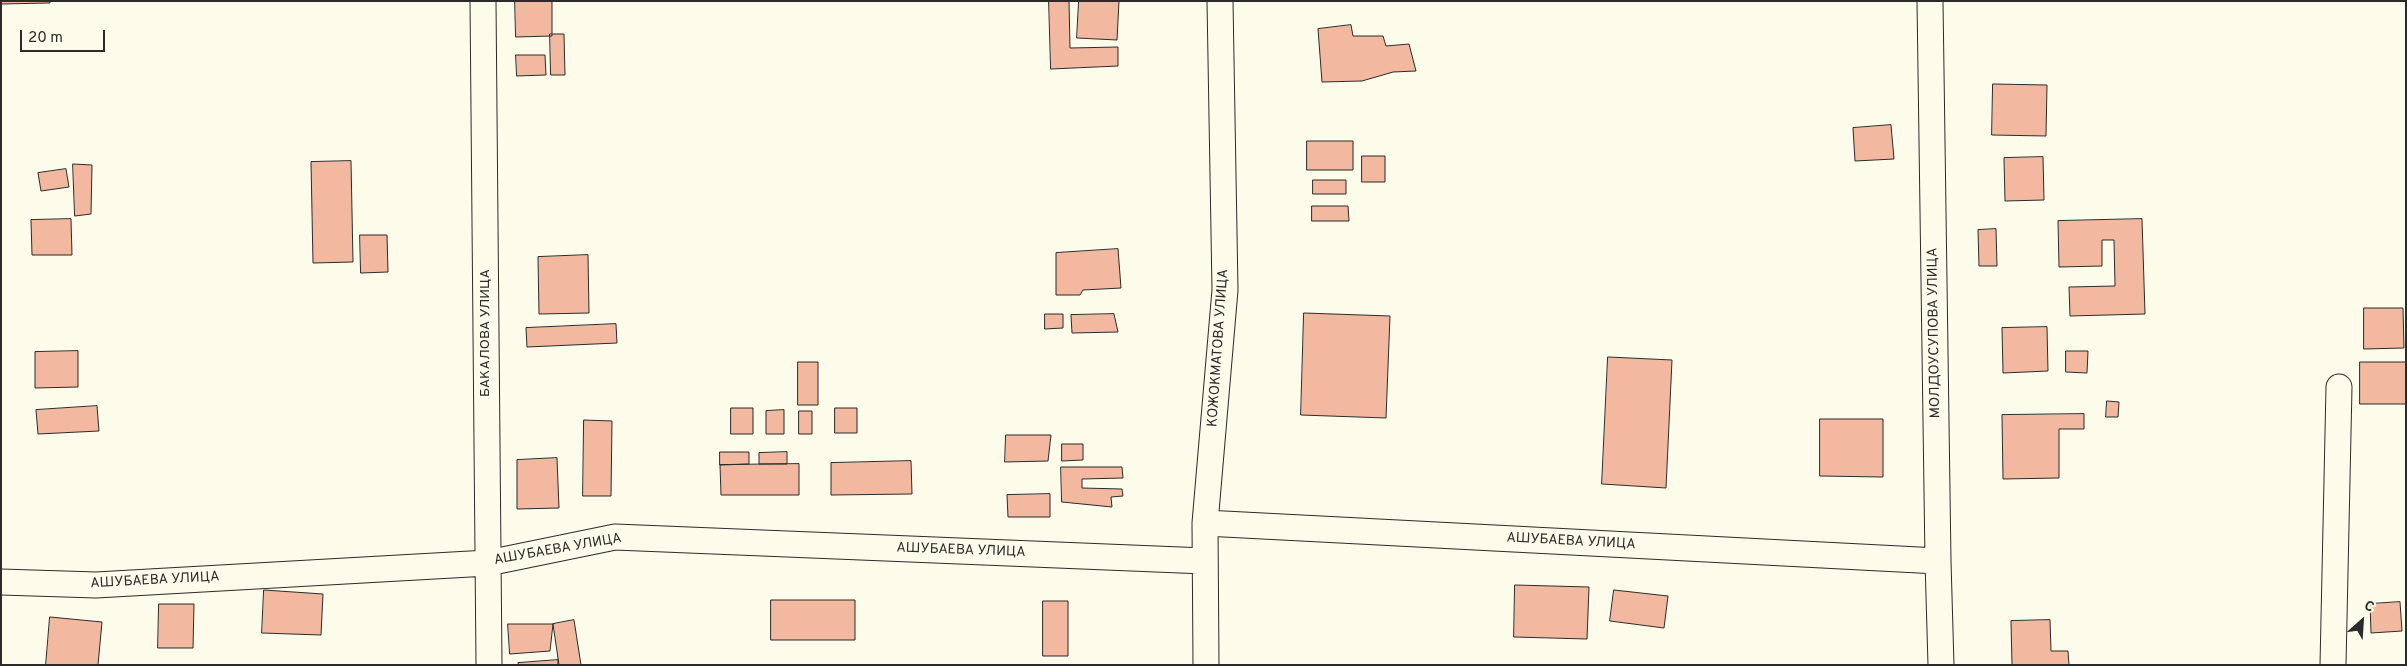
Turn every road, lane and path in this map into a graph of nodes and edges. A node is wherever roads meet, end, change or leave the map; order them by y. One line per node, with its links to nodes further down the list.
1 (483, 1): 8 (street, БАКАЛОВА УЛИЦА)
2 (1220, 1): 5 (street, КОЖОКМАТОВА УЛИЦА)
3 (1930, 1): 7 (street, МОЛДОУСУПОВА УЛИЦА)
4 (2339, 387): 13 (street)
5 (1205, 523): 6 (street, КОЖОКМАТОВА УЛИЦА); 7 (street, АШУБАЕВА УЛИЦА)
6 (1205, 561): 8 (street, АШУБАЕВА УЛИЦА); 11 (street, КОЖОКМАТОВА УЛИЦА)
7 (1938, 561): 12 (street, МОЛДОУСУПОВА УЛИЦА)
8 (488, 563): 9 (street, АШУБАЕВА УЛИЦА); 10 (street, БАКАЛОВА УЛИЦА)
9 (1, 582)
10 (489, 665)
11 (1206, 665)
12 (1941, 665)
13 (2332, 665)

